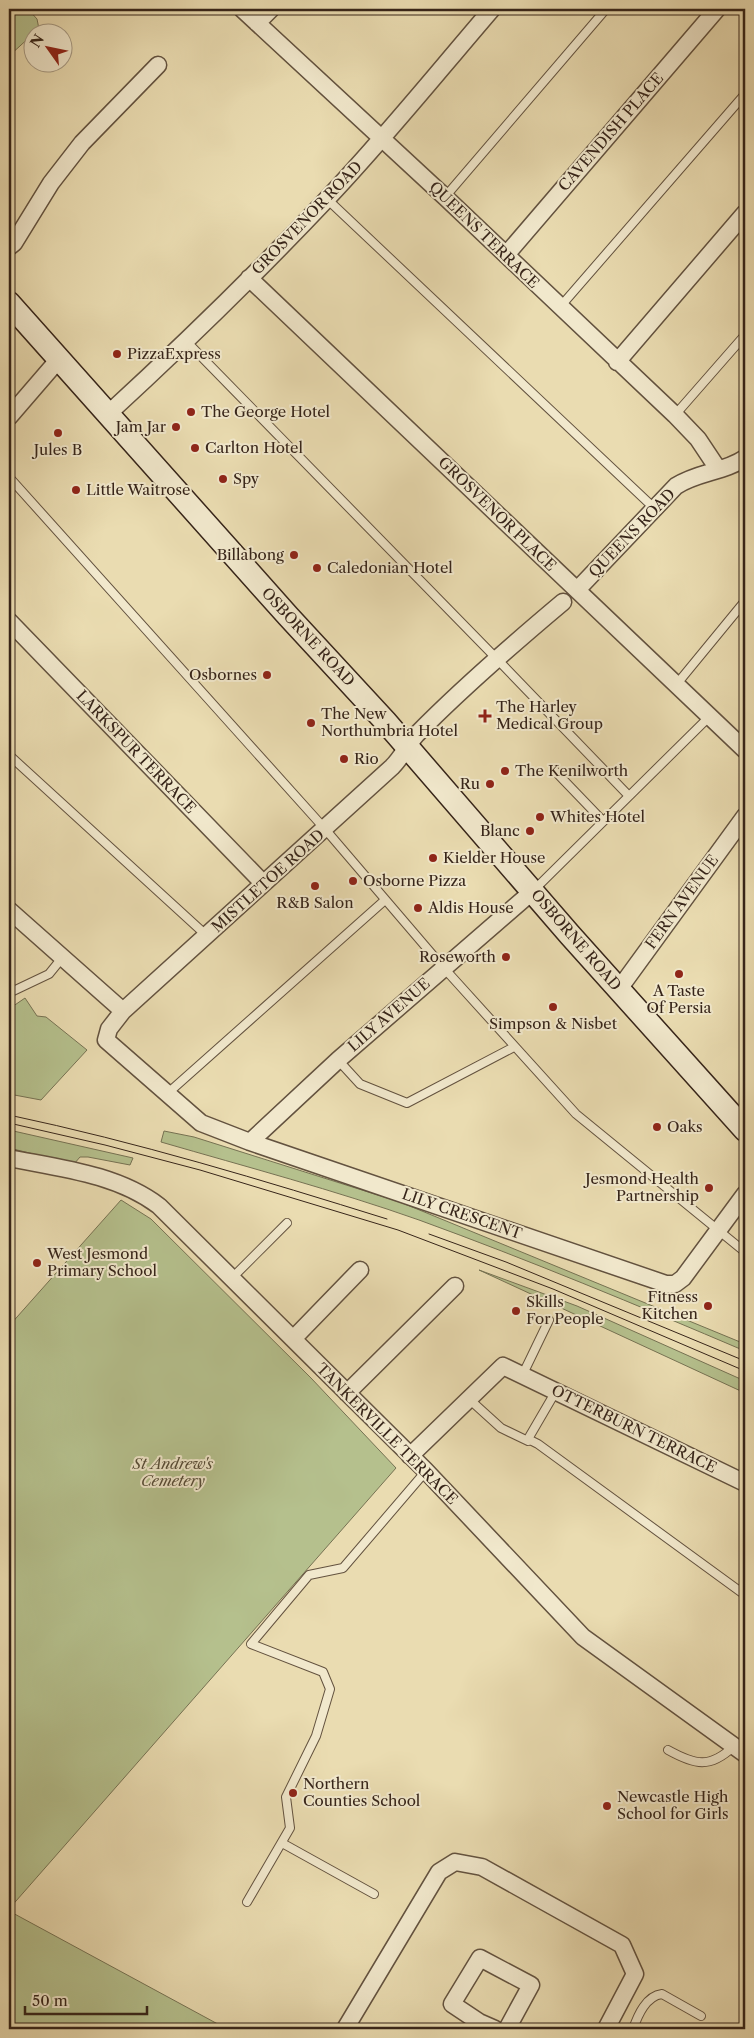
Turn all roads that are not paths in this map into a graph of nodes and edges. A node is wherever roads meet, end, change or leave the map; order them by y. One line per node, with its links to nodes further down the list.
1 (242, 9): 6 (street, QUEENS TERRACE)
2 (271, 9): 6 (street)
3 (492, 9): 9 (street, GROSVENOR ROAD)
4 (606, 9): 10 (lane)
5 (716, 9): 14 (street, CAVENDISH PLACE)
6 (257, 23): 9 (street, QUEENS TERRACE)
7 (158, 65): 13 (street)
8 (745, 94): 17 (lane)
9 (381, 138): 10 (street, QUEENS TERRACE); 11 (street, GROSVENOR ROAD)
10 (445, 197): 14 (street, QUEENS TERRACE)
11 (327, 199): 15 (street, GROSVENOR ROAD); 28 (lane)
12 (745, 213): 21 (street)
13 (9, 248)
14 (506, 255): 17 (street, QUEENS TERRACE)
15 (249, 278): 19 (street, GROSVENOR ROAD); 29 (street, GROSVENOR PLACE)
16 (9, 303): 20 (main road, OSBORNE ROAD)
17 (560, 307): 21 (street, QUEENS TERRACE)
18 (745, 336): 24 (lane)
19 (186, 342): 22 (street, GROSVENOR ROAD); 33 (lane)
20 (59, 359): 22 (main road, OSBORNE ROAD); 23 (street)
21 (617, 362): 24 (street, QUEENS TERRACE)
22 (108, 414): 36 (main road, OSBORNE ROAD)
23 (9, 416)
24 (675, 416): 26 (street, QUEENS TERRACE)
25 (745, 458): 26 (street, QUEENS ROAD)
26 (718, 469): 28 (street, QUEENS ROAD)
27 (9, 476): 43 (lane)
28 (654, 508): 29 (street, QUEENS ROAD)
29 (577, 590): 34 (street, GROSVENOR PLACE)
30 (745, 601): 34 (lane)
31 (563, 602): 33 (street)
32 (9, 621): 44 (street, LARKSPUR TERRACE)
33 (496, 658): 36 (street); 40 (lane)
34 (676, 685): 35 (street, GROSVENOR PLACE)
35 (709, 716): 37 (street, GROSVENOR PLACE); 40 (lane)
36 (408, 747): 43 (street, MISTLETOE ROAD); 45 (main road, OSBORNE ROAD)
37 (745, 750)
38 (9, 755): 48 (lane)
39 (553, 769): 42 (lane)
40 (629, 796): 42 (lane)
41 (745, 816): 51 (street, FERN AVENUE)
42 (603, 821): 45 (lane)
43 (325, 829): 44 (street, MISTLETOE ROAD); 46 (lane)
44 (263, 883): 48 (street, MISTLETOE ROAD)
45 (533, 891): 50 (street, LILY AVENUE); 51 (main road, OSBORNE ROAD)
46 (385, 900): 50 (lane); 56 (lane)
47 (9, 910): 49 (street)
48 (206, 935): 53 (street, MISTLETOE ROAD)
49 (62, 958): 52 (lane); 53 (street)
50 (443, 967): 54 (lane); 55 (street, LILY AVENUE)
51 (619, 989): 57 (main road, OSBORNE ROAD)
52 (9, 994)
53 (123, 1011): 56 (street, MISTLETOE ROAD)
54 (514, 1047): 55 (lane); 62 (lane)
55 (338, 1060): 58 (street, LILY AVENUE)
56 (168, 1093): 58 (street, LILY CRESCENT)
57 (745, 1130)
58 (250, 1142): 62 (street, LILY CRESCENT)
59 (9, 1158): 65 (street, TANKERVILLE TERRACE)
60 (745, 1194): 62 (street)
61 (287, 1223): 65 (lane)
62 (719, 1230): 63 (lane)
63 (745, 1252)
64 (360, 1270): 68 (street)
65 (232, 1278): 68 (street, TANKERVILLE TERRACE)
66 (455, 1286): 71 (street)
67 (549, 1320): 69 (lane)
68 (293, 1339): 71 (street, TANKERVILLE TERRACE)
69 (522, 1376): 70 (street, OTTERBURN TERRACE); 72 (street, OTTERBURN TERRACE)
70 (556, 1391): 73 (lane); 76 (street, OTTERBURN TERRACE)
71 (347, 1393): 74 (street, TANKERVILLE TERRACE)
72 (469, 1399): 73 (lane); 74 (street)
73 (528, 1439): 77 (lane)
74 (410, 1456): 75 (street, TANKERVILLE TERRACE)
75 (426, 1471): 79 (street, TANKERVILLE TERRACE); 80 (lane)
76 (745, 1483)
77 (745, 1594)
78 (668, 1750): 79 (lane)
79 (740, 1750)
80 (282, 1843): 81 (lane); 82 (lane)
81 (374, 1894)
82 (248, 1902)
83 (701, 2016): 89 (lane)
84 (477, 2026): 86 (street); 87 (street)
85 (345, 2029): 88 (street)
86 (495, 2029)
87 (507, 2029)
88 (606, 2029)
89 (633, 2029)

